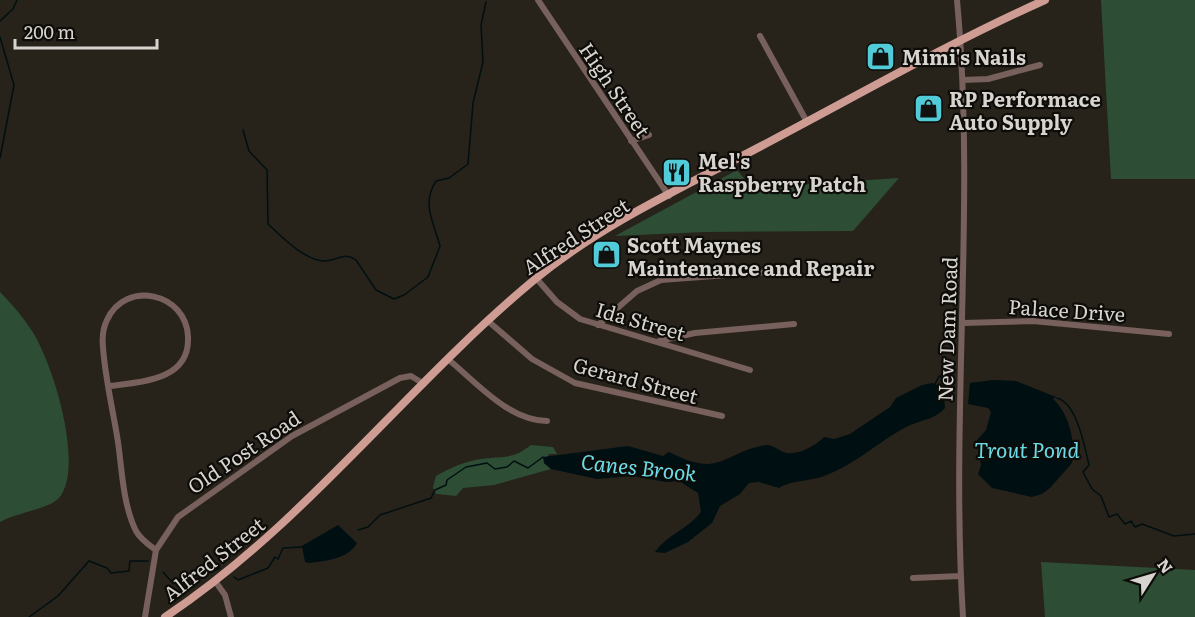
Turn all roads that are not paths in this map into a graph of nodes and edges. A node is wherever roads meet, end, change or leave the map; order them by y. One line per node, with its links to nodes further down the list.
1 (538, 0): 10 (street, High Street)
2 (957, 0): 5 (street, New Dam Road)
3 (1045, 0): 5 (main road, Alfred Street)
4 (760, 36): 8 (street)
5 (960, 42): 7 (street, New Dam Road); 8 (main road, Alfred Street)
6 (1040, 65): 7 (street)
7 (963, 80): 15 (street, New Dam Road)
8 (807, 122): 11 (main road, Alfred Street)
9 (649, 135): 10 (street)
10 (631, 141): 11 (street, High Street)
11 (669, 196): 13 (main road, Alfred Street)
12 (793, 270): 17 (street)
13 (536, 278): 14 (main road, Alfred Street); 17 (street, Ida Street)
14 (488, 321): 20 (main road, Alfred Street); 24 (street, Gerard Street)
15 (963, 323): 18 (street, Palace Drive); 27 (street, New Dam Road)
16 (794, 324): 19 (street)
17 (598, 325): 19 (street, Ida Street)
18 (1168, 334)
19 (658, 341): 21 (street, Ida Street)
20 (449, 360): 22 (main road, Alfred Street); 25 (street)
21 (750, 370)
22 (424, 384): 26 (street, Old Post Road); 29 (main road, Alfred Street)
23 (109, 386): 23 (street); 26 (street)
24 (722, 416)
25 (547, 421)
26 (156, 550): 30 (street, Old Post Road)
27 (961, 576): 28 (street); 33 (street, New Dam Road)
28 (913, 578)
29 (215, 581): 31 (main road, Alfred Street); 32 (street)
30 (146, 617)
31 (165, 617)
32 (231, 617)
33 (963, 617)

